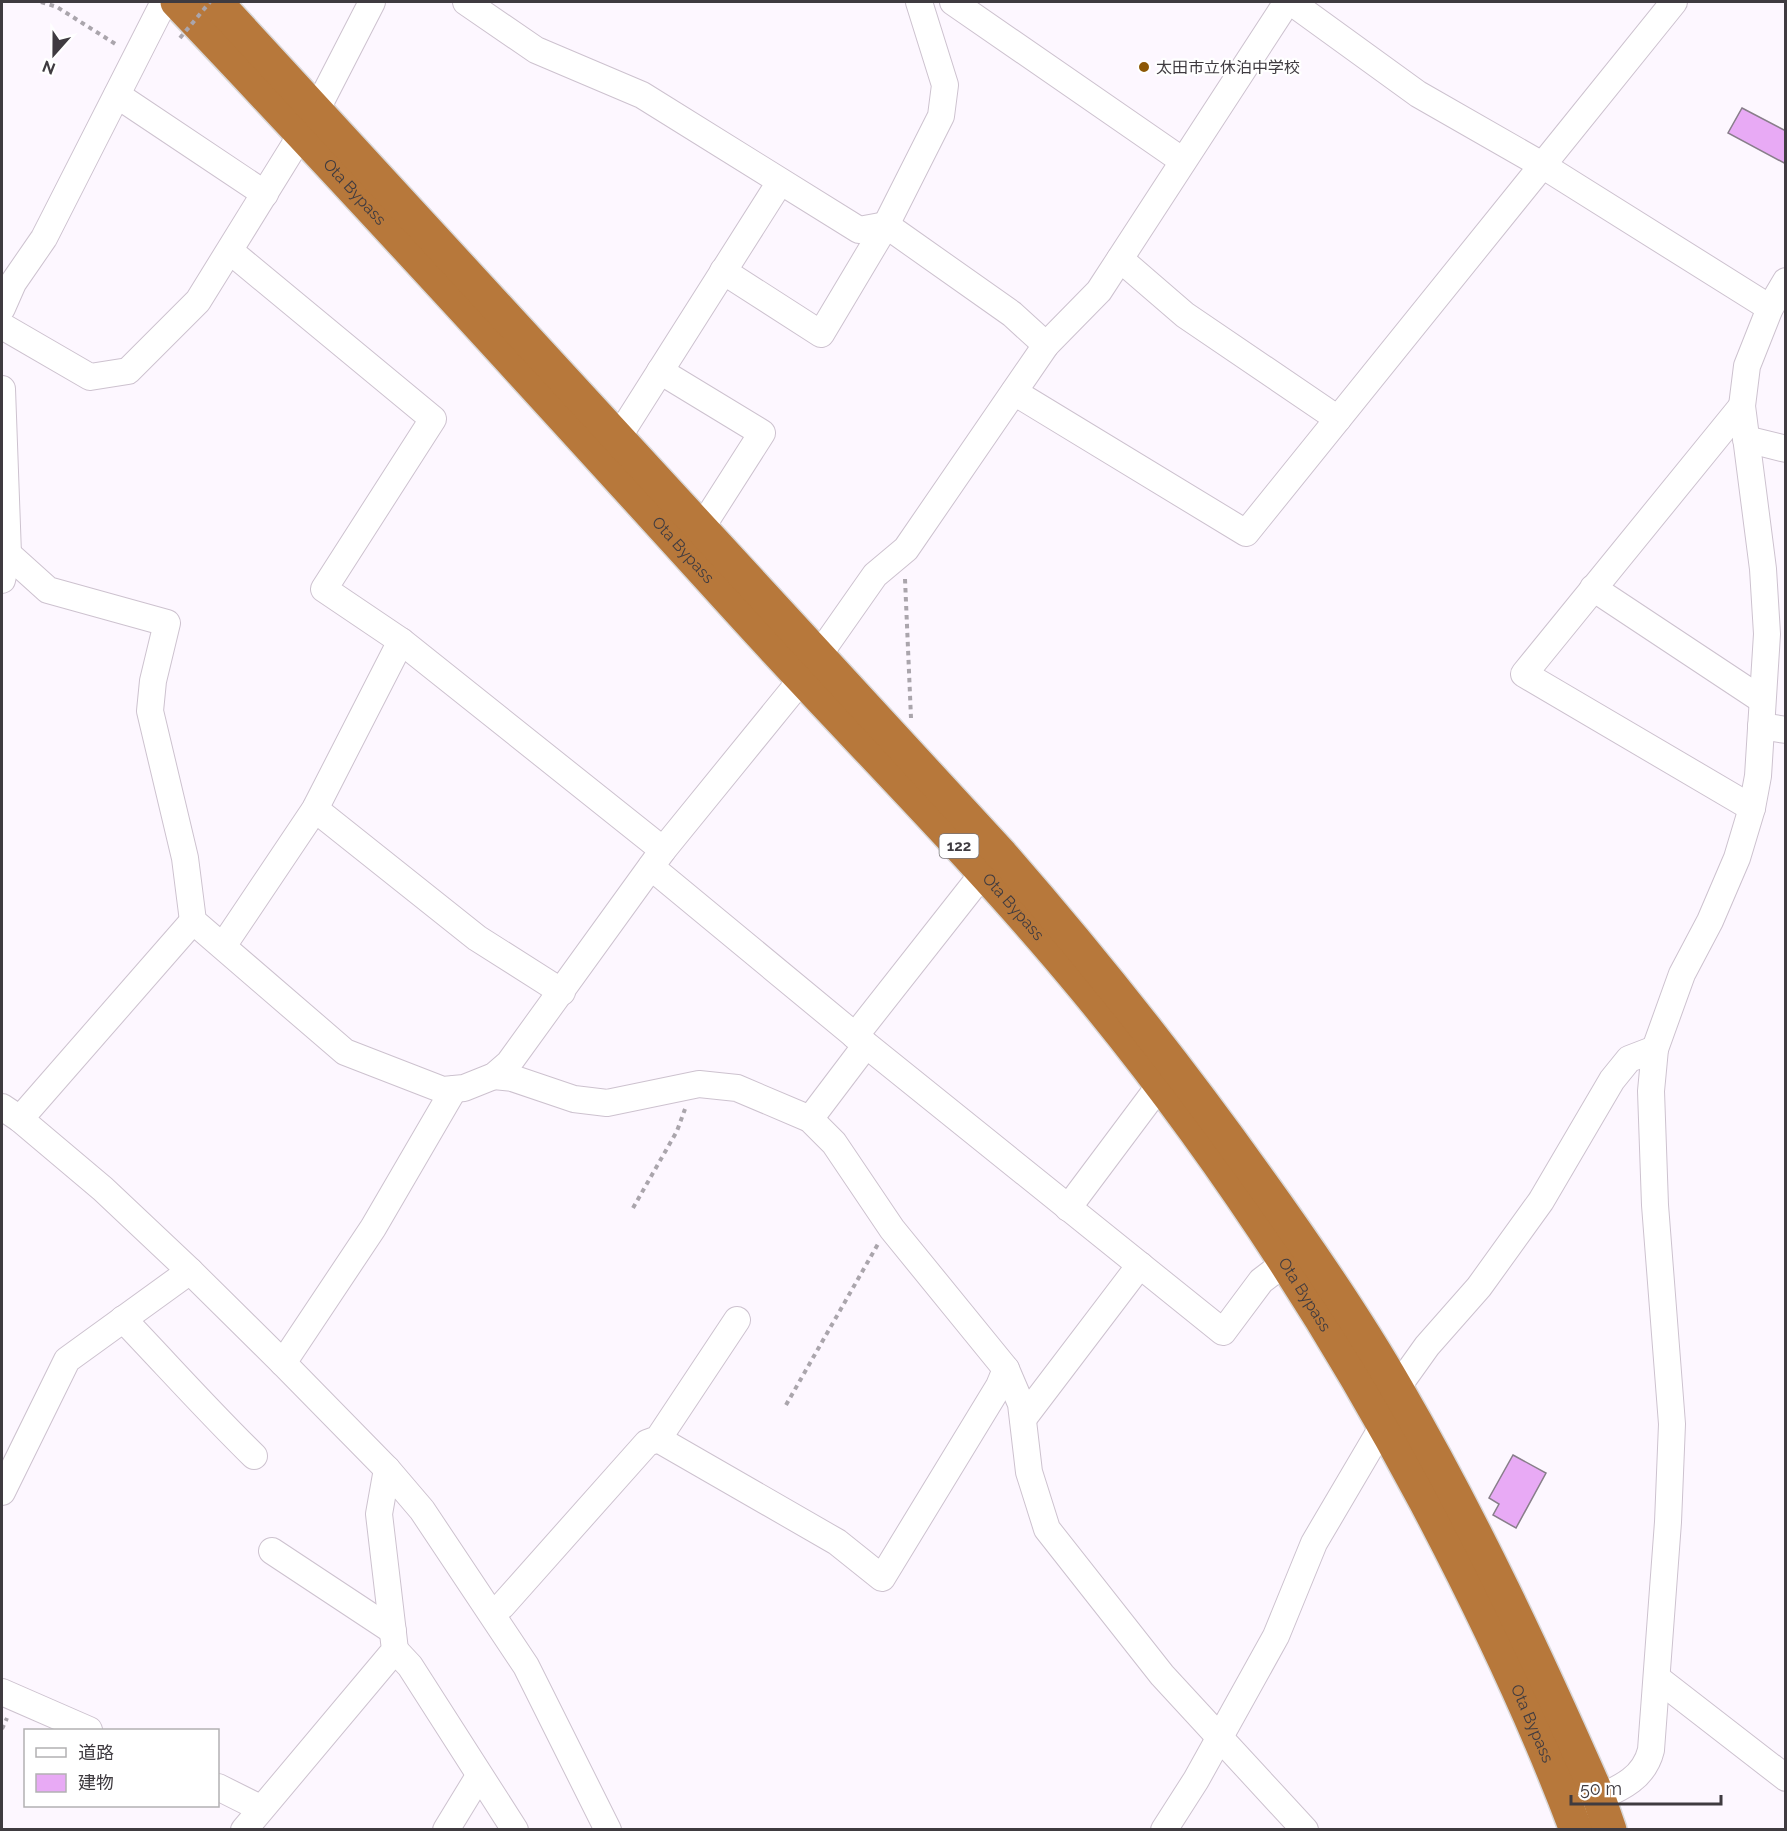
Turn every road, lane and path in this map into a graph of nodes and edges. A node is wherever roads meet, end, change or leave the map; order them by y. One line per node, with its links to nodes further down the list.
1 (41, 2): 14 (path)
2 (164, 2): 14 (street)
3 (177, 2): 16 (highway, Ota Bypass / 122)
4 (210, 2): 13 (path, bridge)
5 (216, 2): 16 (highway, Ota Bypass / 122)
6 (372, 2): 16 (street)
7 (466, 2): 19 (street)
8 (919, 2): 21 (street)
9 (953, 2): 17 (street)
10 (1287, 2): 17 (street)
11 (1291, 2): 18 (street)
12 (1674, 2): 18 (street)
13 (180, 38)
14 (136, 57): 15 (street)
15 (117, 95): 20 (street); 26 (street)
16 (310, 121): 20 (street); 35 (highway, Ota Bypass / 122); 44 (highway, Ota Bypass / 122)
17 (1183, 161): 23 (street)
18 (1542, 165): 27 (street); 34 (street)
19 (780, 182): 21 (street); 24 (street)
20 (265, 194): 22 (street)
21 (886, 225): 24 (street); 29 (street)
22 (230, 251): 28 (street); 43 (street)
23 (1120, 258): 29 (street); 34 (street)
24 (723, 271): 30 (street)
25 (1785, 281): 27 (street)
26 (2, 308)
27 (1770, 309): 33 (street)
28 (2, 326)
29 (1046, 345): 32 (street)
30 (660, 371): 35 (street); 38 (street)
31 (2, 389): 40 (street)
32 (1014, 392): 34 (street); 39 (street)
33 (1742, 406): 36 (street); 42 (street)
34 (1338, 419)
35 (619, 436): 38 (highway, Ota Bypass / 122)
36 (1746, 439): 37 (street); 45 (street)
37 (1785, 449)
38 (702, 527): 44 (highway, Ota Bypass / 122)
39 (904, 550): 44 (street); 47 (path)
40 (8, 554): 41 (street); 52 (street)
41 (2, 580)
42 (1593, 588): 45 (street); 48 (street)
43 (401, 641): 49 (street); 50 (street)
44 (810, 666): 47 (highway, Ota Bypass / 122); 50 (street); 51 (highway, Ota Bypass / 122)
45 (1762, 700): 46 (street)
46 (1773, 728): 48 (street)
47 (892, 734): 73 (highway, Ota Bypass / 122)
48 (1752, 808): 56 (street)
49 (315, 809): 53 (street); 54 (street)
50 (657, 859): 54 (street); 55 (street)
51 (984, 872): 55 (street); 58 (highway, Ota Bypass / 122)
52 (193, 921): 53 (street); 61 (street)
53 (223, 946): 60 (street)
54 (562, 992): 57 (street)
55 (860, 1040): 62 (street); 64 (street)
56 (1655, 1049): 73 (street); 84 (street)
57 (494, 1076): 59 (street); 60 (street)
58 (1160, 1085): 64 (street); 66 (highway, Ota Bypass / 122)
59 (694, 1086): 62 (street); 63 (path)
60 (454, 1089): 71 (street)
61 (11, 1113): 68 (street)
62 (810, 1119): 65 (street)
63 (633, 1208)
64 (1068, 1208): 67 (street)
65 (889, 1225): 72 (street); 74 (path)
66 (1286, 1262): 67 (street); 76 (highway, Ota Bypass / 122)
67 (1140, 1265): 75 (street)
68 (190, 1270): 69 (street); 71 (street)
69 (123, 1319): 78 (street); 80 (street)
70 (737, 1320): 77 (street)
71 (283, 1362): 79 (street)
72 (1006, 1369): 75 (street); 77 (street)
73 (1397, 1388): 76 (street); 91 (highway, Ota Bypass / 122)
74 (786, 1405)
75 (1023, 1419): 87 (street)
76 (1384, 1424): 87 (street); 93 (highway, Ota Bypass / 122)
77 (658, 1439): 82 (street)
78 (254, 1456)
79 (387, 1469): 82 (street); 83 (street)
80 (2, 1492)
81 (272, 1551): 83 (street)
82 (491, 1611): 94 (street)
83 (394, 1640): 88 (street); 92 (street)
84 (1657, 1678): 89 (street); 91 (street)
85 (2, 1692): 86 (street)
86 (85, 1729)
87 (1218, 1739): 98 (street); 99 (street)
88 (479, 1776): 96 (street); 97 (street)
89 (1785, 1778)
90 (219, 1788): 92 (street)
91 (1599, 1798): 93 (street); 100 (highway, Ota Bypass / 122)
92 (260, 1808): 95 (street)
93 (1572, 1821)
94 (602, 1827)
95 (244, 1830)
96 (446, 1830)
97 (515, 1830)
98 (1164, 1830)
99 (1305, 1830)
100 (1610, 1830)

